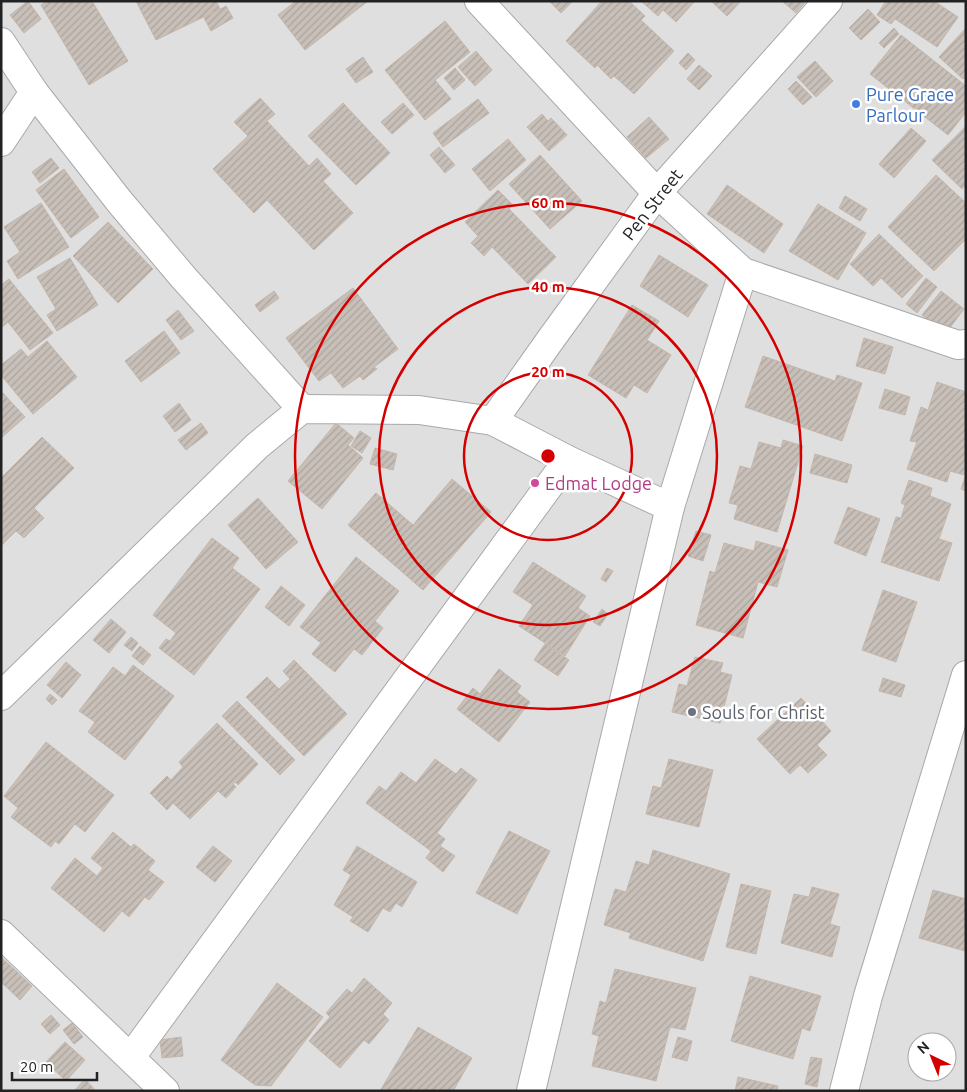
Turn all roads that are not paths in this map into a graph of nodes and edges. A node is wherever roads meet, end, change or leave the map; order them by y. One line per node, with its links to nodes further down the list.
1 (479, 1): 6 (street)
2 (828, 1): 6 (street, Pen Street)
3 (1, 42): 4 (street)
4 (34, 92): 5 (street); 9 (street)
5 (1, 142)
6 (658, 193): 7 (street); 10 (street, Pen Street)
7 (743, 272): 8 (street); 12 (street)
8 (966, 344)
9 (302, 409): 10 (street); 14 (street)
10 (493, 421): 11 (street)
11 (568, 460): 12 (street); 16 (street)
12 (670, 507): 18 (street)
13 (966, 675): 19 (street)
14 (1, 696)
15 (1, 934): 16 (street)
16 (130, 1056): 17 (street)
17 (164, 1091)
18 (531, 1091)
19 (844, 1091)

